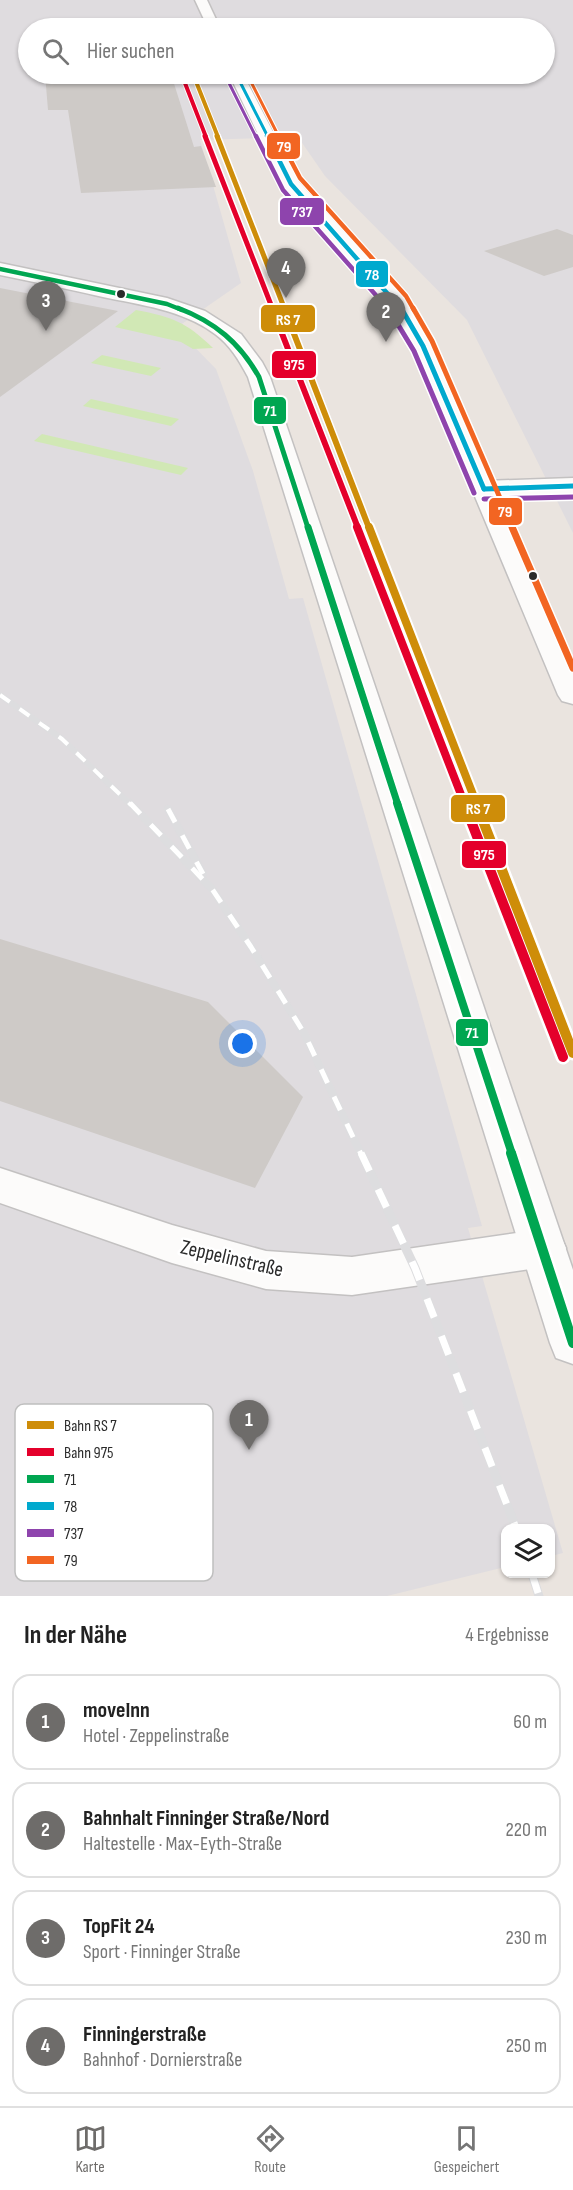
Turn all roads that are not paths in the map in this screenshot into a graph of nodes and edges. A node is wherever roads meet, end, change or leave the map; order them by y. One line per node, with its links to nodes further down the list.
1 (201, 0): 2 (street)
2 (209, 18)
3 (241, 84): 6 (street)
4 (0, 269): 9 (street)
5 (573, 486): 6 (street)
6 (484, 489): 7 (street)
7 (573, 695)
8 (0, 1185): 9 (street, Zeppelinstraße)
9 (544, 1248): 10 (street)
10 (573, 1343)

